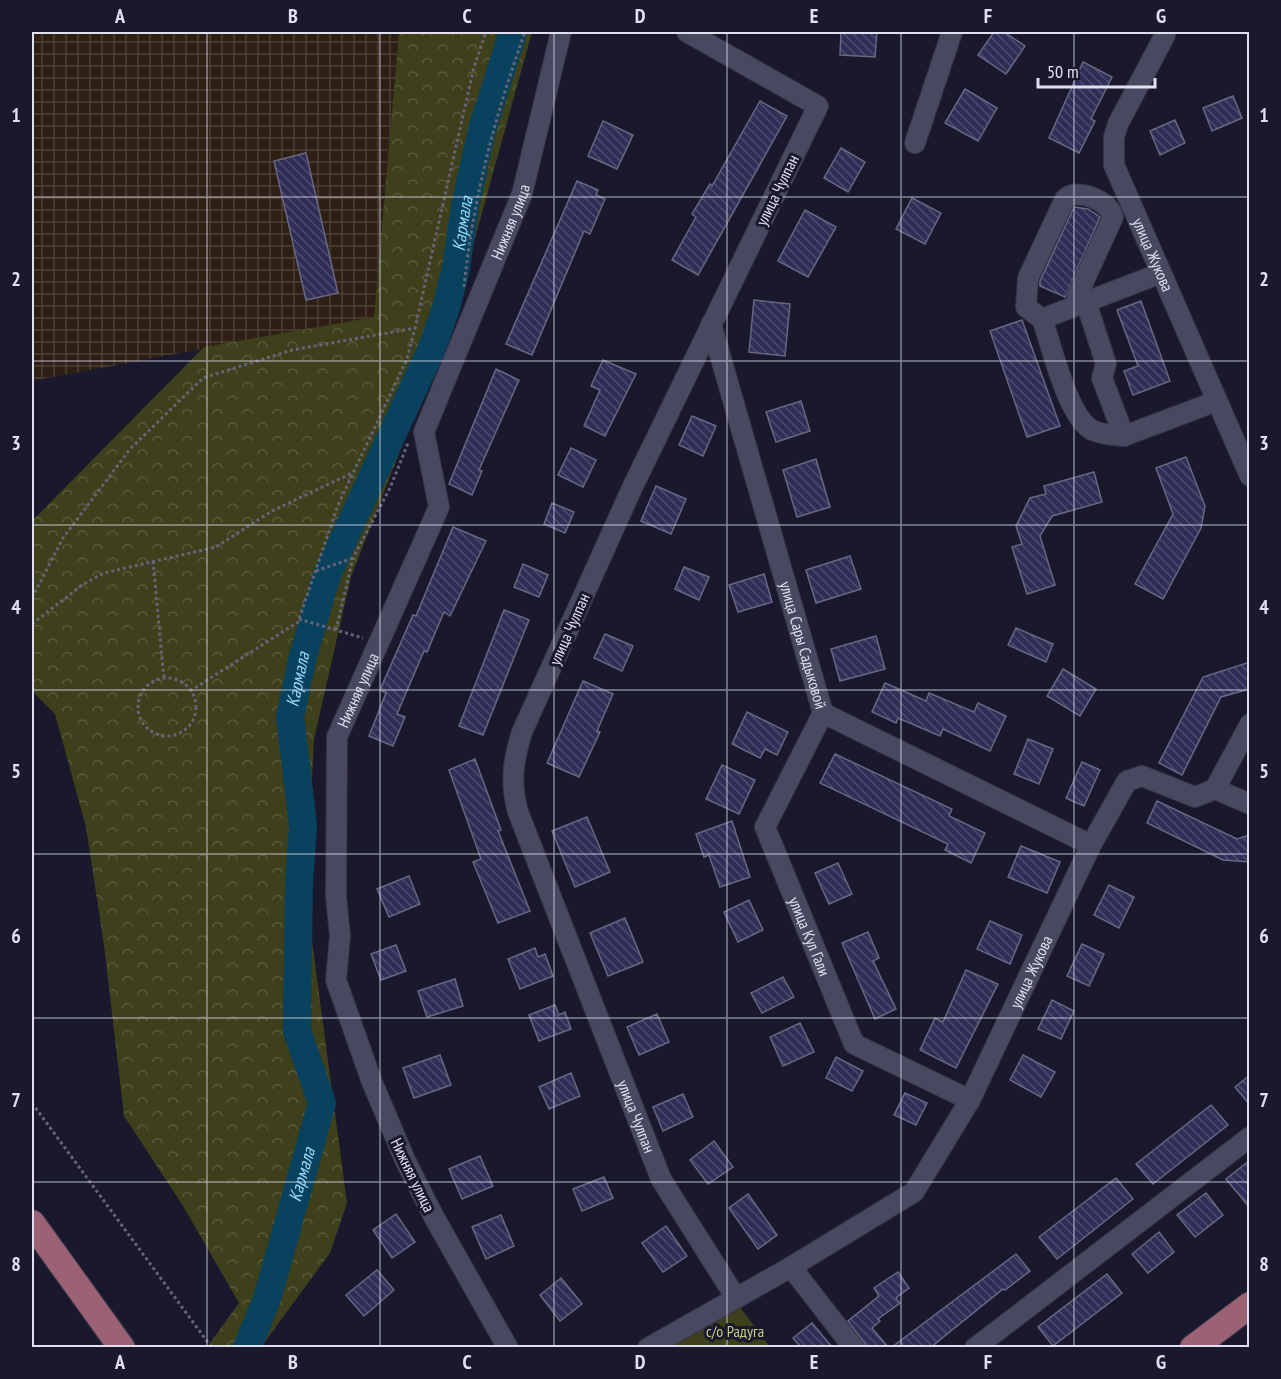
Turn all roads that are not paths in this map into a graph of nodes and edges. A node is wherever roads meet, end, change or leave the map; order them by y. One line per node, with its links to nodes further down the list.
1 (561, 32): 25 (street, Нижняя улица)
2 (687, 32): 9 (street, улица Чулпан)
3 (952, 32): 5 (street)
4 (1165, 34): 6 (street, улица Жукова)
5 (915, 143)
6 (1161, 273): 7 (street); 10 (street, улица Жукова)
7 (1086, 302): 8 (street); 8 (street); 11 (street)
8 (1042, 319): 11 (street)
9 (711, 324): 13 (street, улица Сары Садыковой); 22 (street, улица Чулпан)
10 (1216, 401): 11 (street); 12 (street, улица Жукова)
11 (1124, 436)
12 (1250, 477)
13 (823, 713): 17 (street, улица Сары Садыковой); 18 (street, улица Кул Гали)
14 (1250, 724): 15 (street)
15 (1215, 789): 16 (street); 17 (street, улица Жукова)
16 (1250, 804)
17 (1091, 844): 18 (street, улица Жукова)
18 (970, 1100): 21 (street, улица Жукова)
19 (1250, 1137): 28 (street)
20 (32, 1223): 24 (main road)
21 (791, 1267): 22 (street, улица Жукова); 27 (street)
22 (736, 1298): 26 (street, улица Жукова)
23 (1250, 1305): 29 (main road)
24 (122, 1347)
25 (508, 1347)
26 (648, 1347)
27 (854, 1347)
28 (975, 1347)
29 (1192, 1347)

